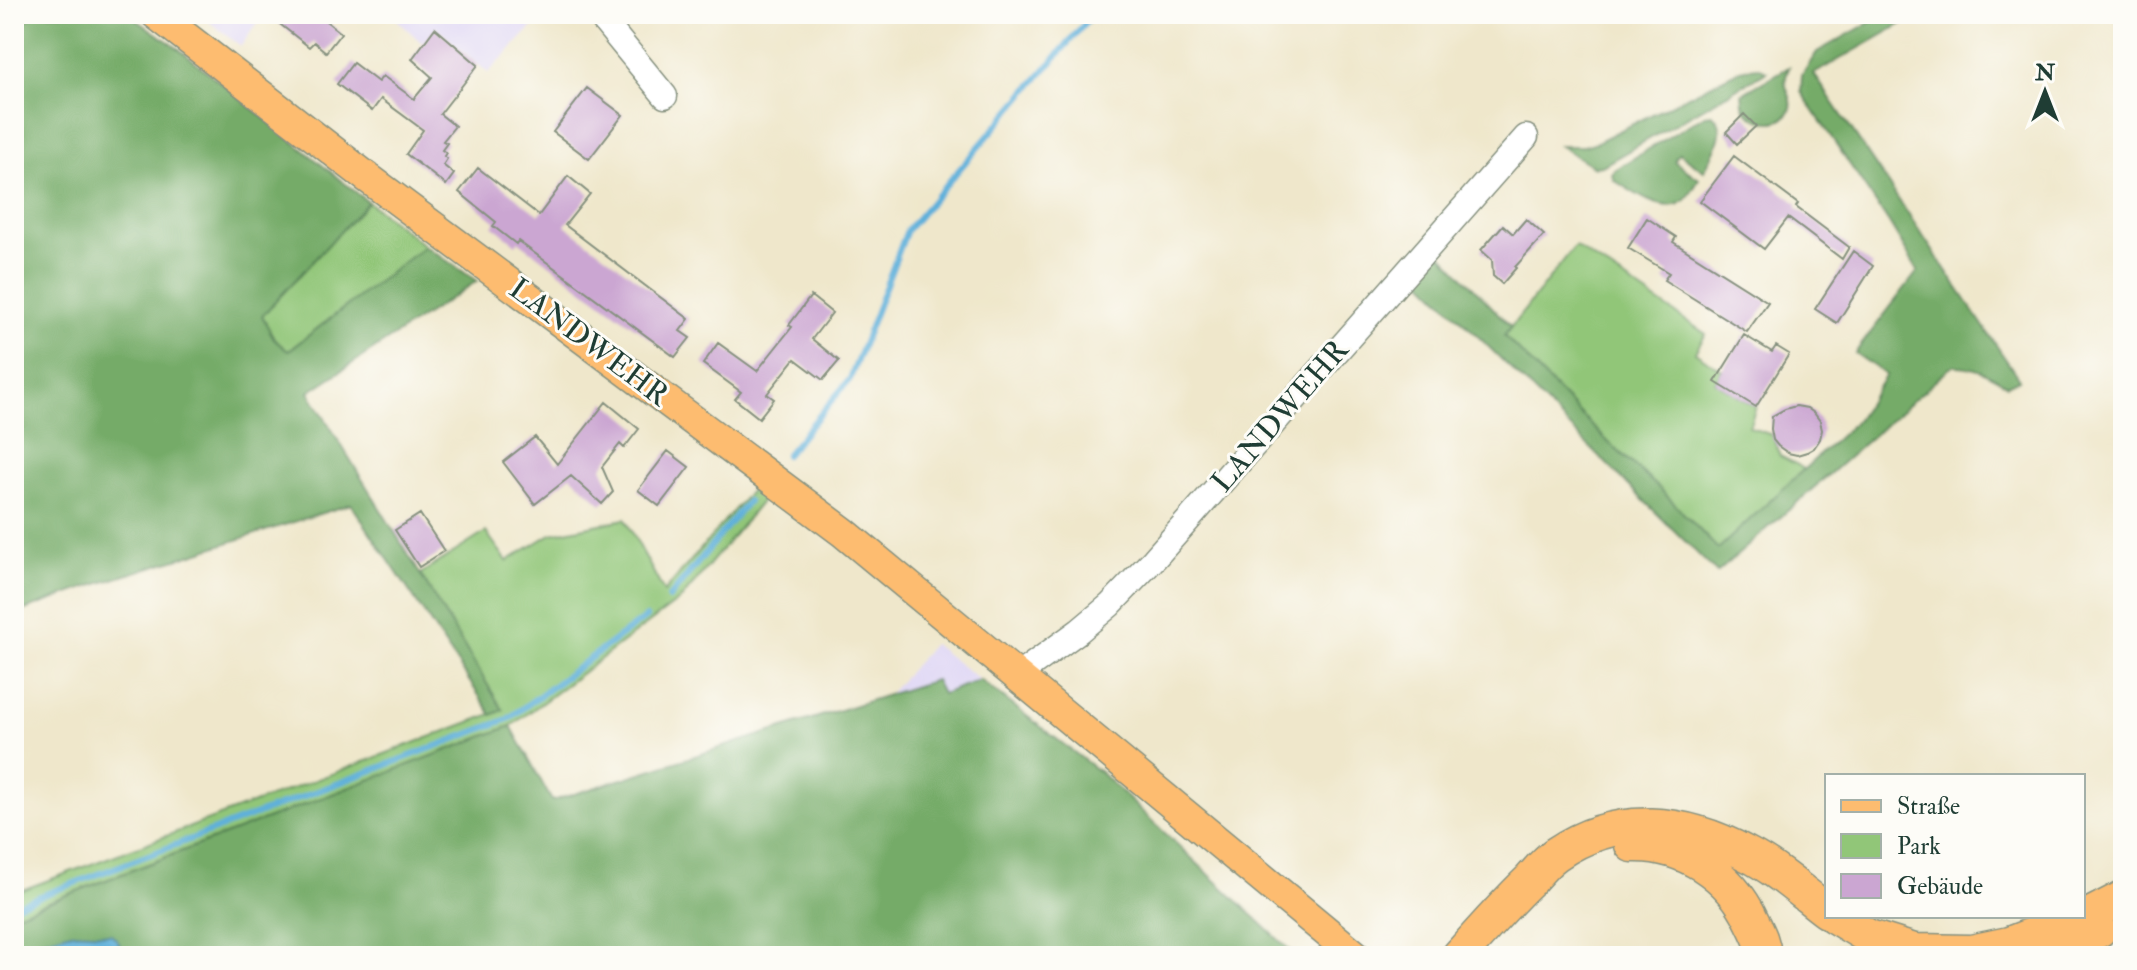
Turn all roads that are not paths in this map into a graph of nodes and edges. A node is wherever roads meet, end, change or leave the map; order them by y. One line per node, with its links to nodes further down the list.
1 (598, 14): 3 (street)
2 (162, 17): 5 (main road, LANDWEHR)
3 (665, 96)
4 (1526, 137): 5 (street, LANDWEHR)
5 (1017, 676): 11 (main road, LANDWEHR)
6 (2121, 905): 8 (highway); 15 (highway); 16 (highway)
7 (1825, 910): 12 (highway)
8 (2085, 915)
9 (1837, 918): 10 (highway)
10 (2077, 918)
11 (1356, 956)
12 (1459, 956)
13 (1486, 956): 14 (highway)
14 (1764, 956)
15 (2011, 956)
16 (2049, 956)

